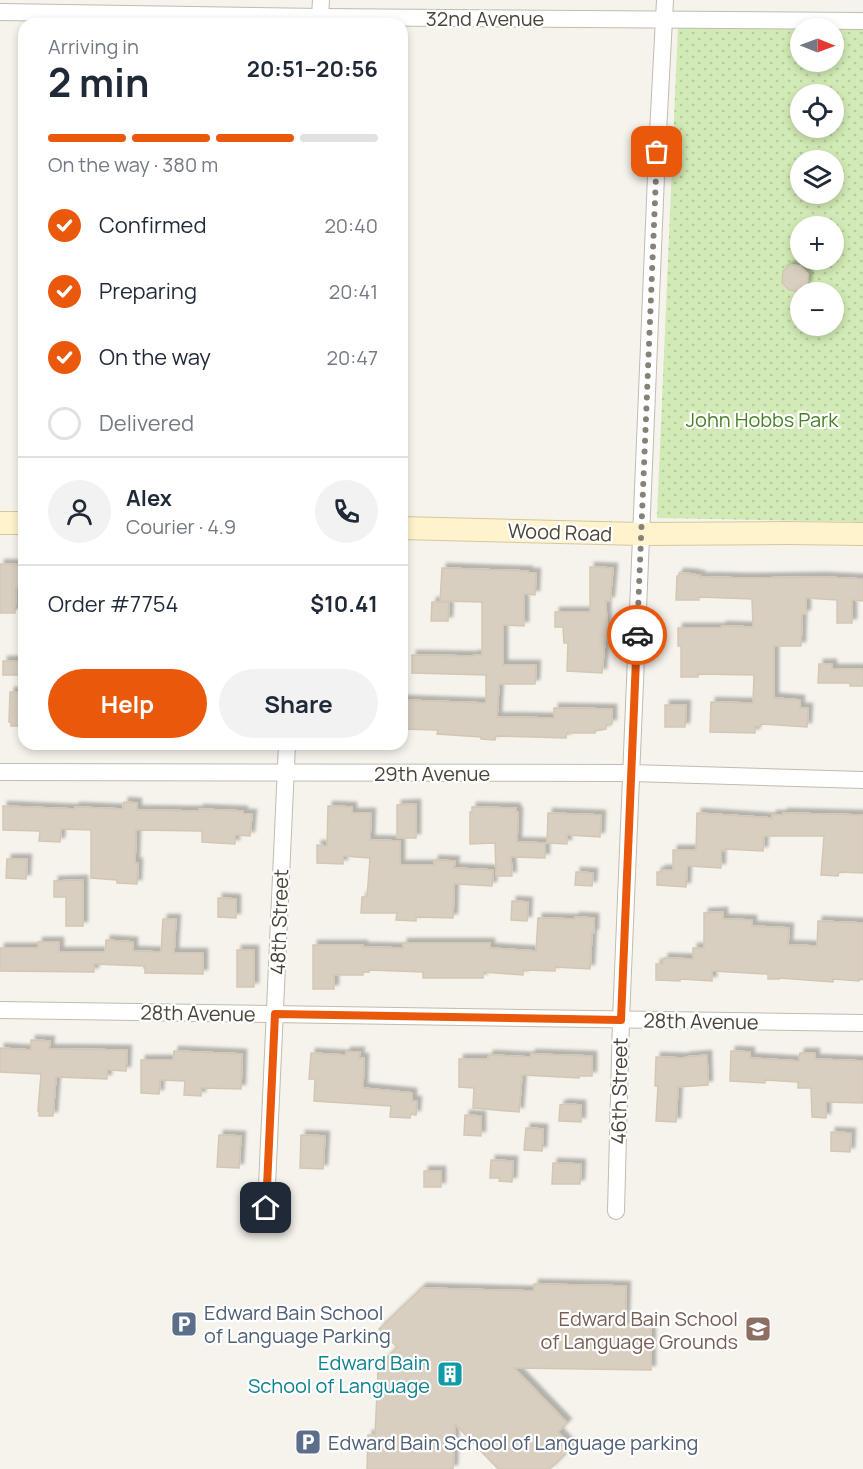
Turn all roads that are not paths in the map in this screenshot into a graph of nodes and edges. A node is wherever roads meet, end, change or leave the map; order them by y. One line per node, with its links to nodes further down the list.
1 (321, 0): 4 (street)
2 (666, 0): 5 (street, 46th Street)
3 (0, 12): 4 (street, 32nd Avenue)
4 (320, 17): 5 (street, 32nd Avenue)
5 (665, 19): 6 (street, 32nd Avenue); 10 (street, 46th Street)
6 (863, 21)
7 (0, 523): 8 (street)
8 (18, 524)
9 (408, 528): 10 (street, Wood Road)
10 (641, 534): 11 (street, Wood Road); 15 (street, 46th Street)
11 (863, 534)
12 (287, 750): 14 (street, 48th Street)
13 (0, 772): 14 (street, 29th Avenue)
14 (285, 773): 15 (street, 29th Avenue); 18 (street, 48th Street)
15 (631, 773): 16 (street, 29th Avenue); 19 (street, 46th Street)
16 (863, 780)
17 (0, 1010): 18 (street, 28th Avenue)
18 (275, 1014): 19 (street, 28th Avenue); 21 (street, 48th Street)
19 (621, 1020): 20 (street, 28th Avenue); 22 (street, 46th Street)
20 (863, 1023)
21 (266, 1208)
22 (616, 1211)

